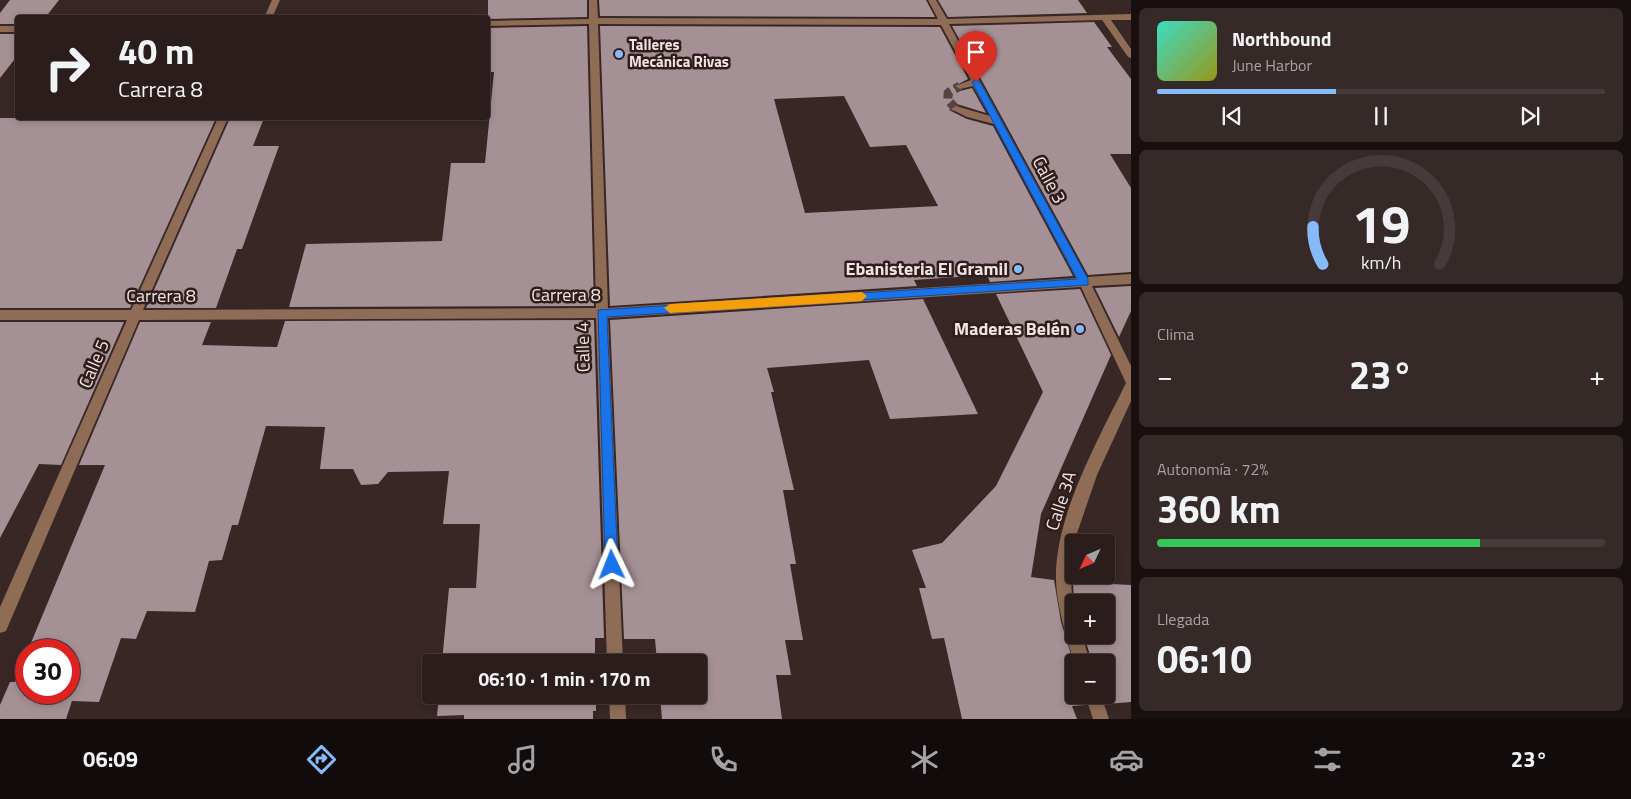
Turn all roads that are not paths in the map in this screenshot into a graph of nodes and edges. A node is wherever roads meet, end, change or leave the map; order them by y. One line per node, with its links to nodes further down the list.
1 (276, 0): 4 (street)
2 (593, 0): 7 (street, Calle 4)
3 (932, 0): 8 (street, Calle 3)
4 (269, 15)
5 (1131, 17): 6 (street)
6 (1105, 18): 8 (street); 12 (street)
7 (593, 21): 8 (street); 9 (street); 20 (street, Calle 4)
8 (944, 22): 13 (street, Calle 3)
9 (490, 24)
10 (0, 29): 11 (street)
11 (15, 29)
12 (1131, 55)
13 (976, 82): 14 (street); 17 (street, Calle 3)
14 (960, 86)
15 (956, 109): 17 (street)
16 (222, 120): 21 (street, Calle 5)
17 (997, 121): 19 (street, Calle 3)
18 (1131, 280): 19 (street, Carrera 8)
19 (1084, 282): 20 (street, Carrera 8); 23 (street, Calle 3)
20 (602, 313): 21 (street, Carrera 8); 26 (street, Calle 4)
21 (135, 314): 22 (street, Carrera 8); 25 (street, Calle 5)
22 (0, 315)
23 (1131, 379)
24 (1131, 387): 27 (street, Calle 3A)
25 (0, 625)
26 (616, 654)
27 (1080, 654)
28 (617, 704): 30 (street)
29 (1095, 704): 31 (street)
30 (618, 719)
31 (1101, 719)

